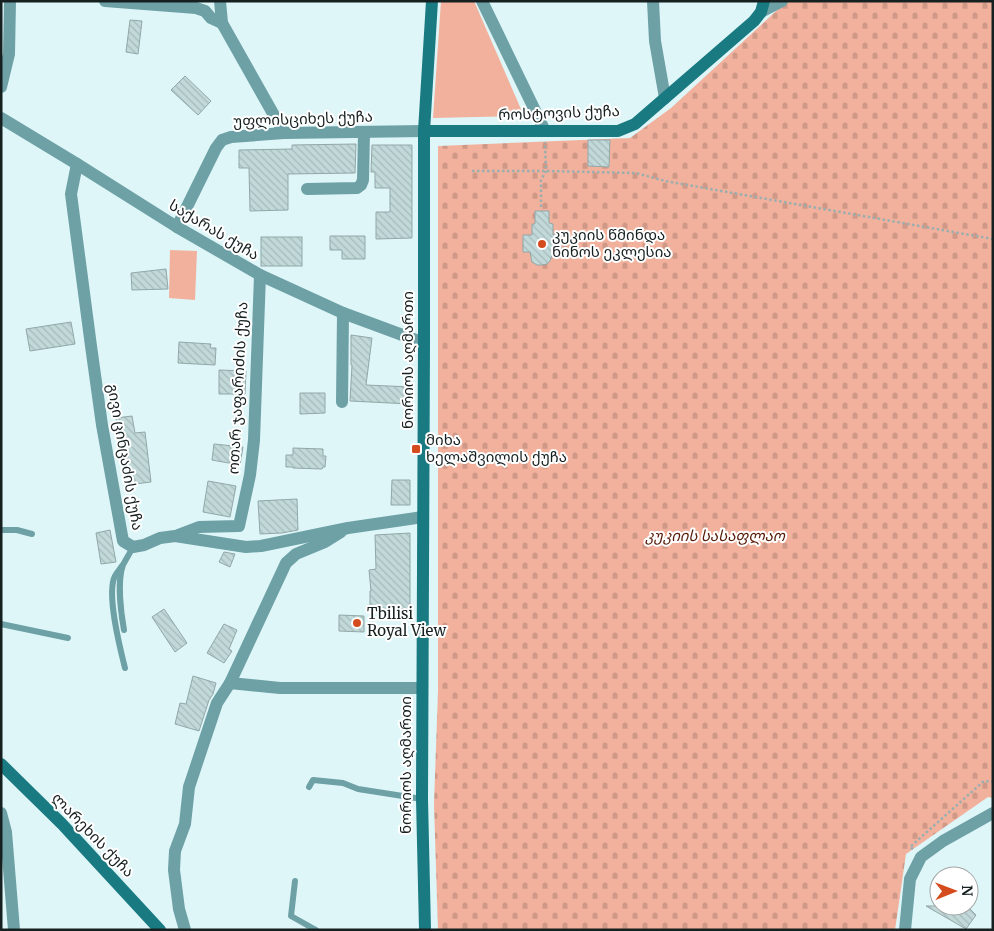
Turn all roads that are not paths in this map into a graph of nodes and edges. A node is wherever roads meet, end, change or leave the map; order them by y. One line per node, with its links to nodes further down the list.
1 (10, 1): 10 (street)
2 (105, 1): 9 (street)
3 (220, 1): 9 (street)
4 (432, 1): 13 (street, ნორიოს აღმართი)
5 (482, 1): 14 (street)
6 (654, 1): 11 (street)
7 (782, 1): 8 (street)
8 (762, 7): 11 (street, როსტოვის ქუჩა)
9 (222, 23): 16 (street)
10 (2, 81)
11 (665, 98): 14 (street, როსტოვის ქუჩა)
12 (1, 118): 17 (street, საქარას ქუჩა)
13 (424, 131): 14 (street, როსტოვის ქუჩა); 15 (street, უფლისციხეს ქუჩა); 22 (street, ნორიოს აღმართი)
14 (545, 131)
15 (364, 132): 16 (street, უფლისციხეს ქუჩა); 18 (street)
16 (284, 134): 19 (street, უფლისციხეს ქუჩა)
17 (77, 164): 19 (street, საქარას ქუჩა); 29 (street, გივი ცინცაძის ქუჩა)
18 (307, 189)
19 (177, 227): 20 (street, საქარას ქუჩა)
20 (260, 276): 21 (street, საქარას ქუჩა); 28 (street, ოთარ ჯაფარიძის ქუჩა)
21 (343, 313): 22 (street, საქარას ქუჩა); 23 (street)
22 (424, 342): 24 (street, ნორიოს აღმართი)
23 (342, 402)
24 (423, 517): 25 (street, გივი ცინცაძის ქუჩა); 36 (street, ნორიოს აღმართი)
25 (348, 528): 28 (street, გივი ცინცაძის ქუჩა); 35 (street)
26 (1, 530): 27 (lane)
27 (32, 534)
28 (175, 536): 29 (street, გივი ცინცაძის ქუჩა)
29 (133, 547): 30 (lane)
30 (122, 566): 32 (lane); 34 (lane)
31 (1, 624): 33 (lane)
32 (124, 630)
33 (68, 638)
34 (125, 668)
35 (230, 683): 36 (street); 45 (street)
36 (422, 688): 39 (street, ნორიოს აღმართი)
37 (1, 764): 44 (street, ლარეხის ქუჩა)
38 (309, 787): 39 (lane)
39 (422, 799): 47 (street, ნორიოს აღმართი)
40 (1, 813): 43 (street)
41 (993, 813): 48 (street)
42 (295, 881): 46 (lane)
43 (14, 930)
44 (160, 930)
45 (185, 930)
46 (316, 930)
47 (425, 930)
48 (905, 930)

